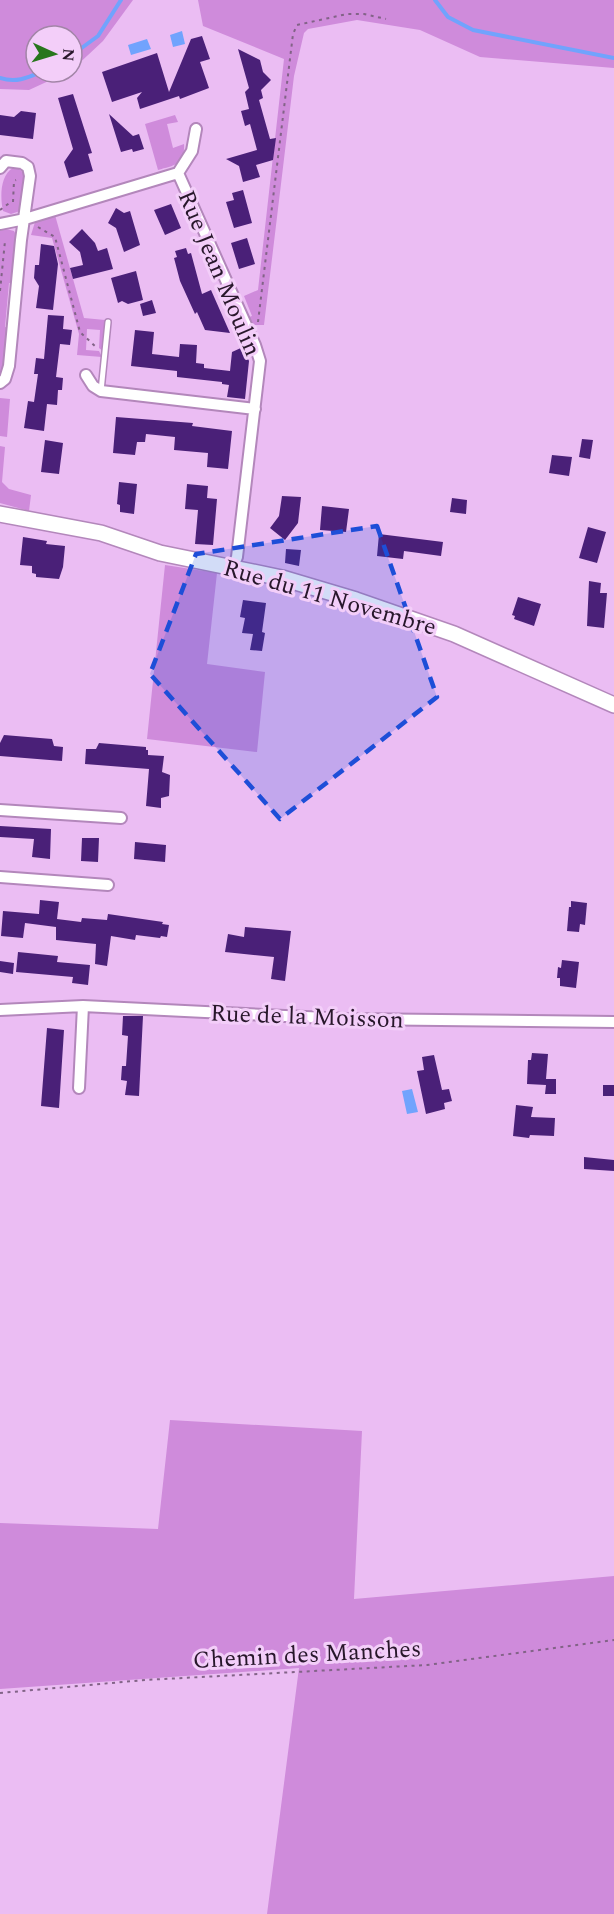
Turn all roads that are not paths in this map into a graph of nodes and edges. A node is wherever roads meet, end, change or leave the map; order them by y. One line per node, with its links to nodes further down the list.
1 (196, 129): 3 (street, Rue Jean Moulin)
2 (0, 168): 4 (street)
3 (178, 173): 4 (street, Rue Jean Moulin); 10 (street, Rue Jean Moulin)
4 (25, 219): 5 (street, Rue Jean Moulin); 8 (street)
5 (0, 224)
6 (108, 322): 9 (lane)
7 (86, 375): 9 (street)
8 (0, 383)
9 (101, 391): 10 (street)
10 (255, 408): 12 (street, Rue Jean Moulin)
11 (0, 514): 12 (street, Rue du 11 Novembre)
12 (233, 567): 13 (street, Rue du 11 Novembre)
13 (614, 705)
14 (0, 810): 15 (street)
15 (121, 818)
16 (0, 877): 17 (street)
17 (108, 885)
18 (83, 1006): 19 (street, Rue de la Moisson); 20 (street, Rue de la Moisson); 21 (street)
19 (0, 1010)
20 (614, 1022)
21 (79, 1088)

